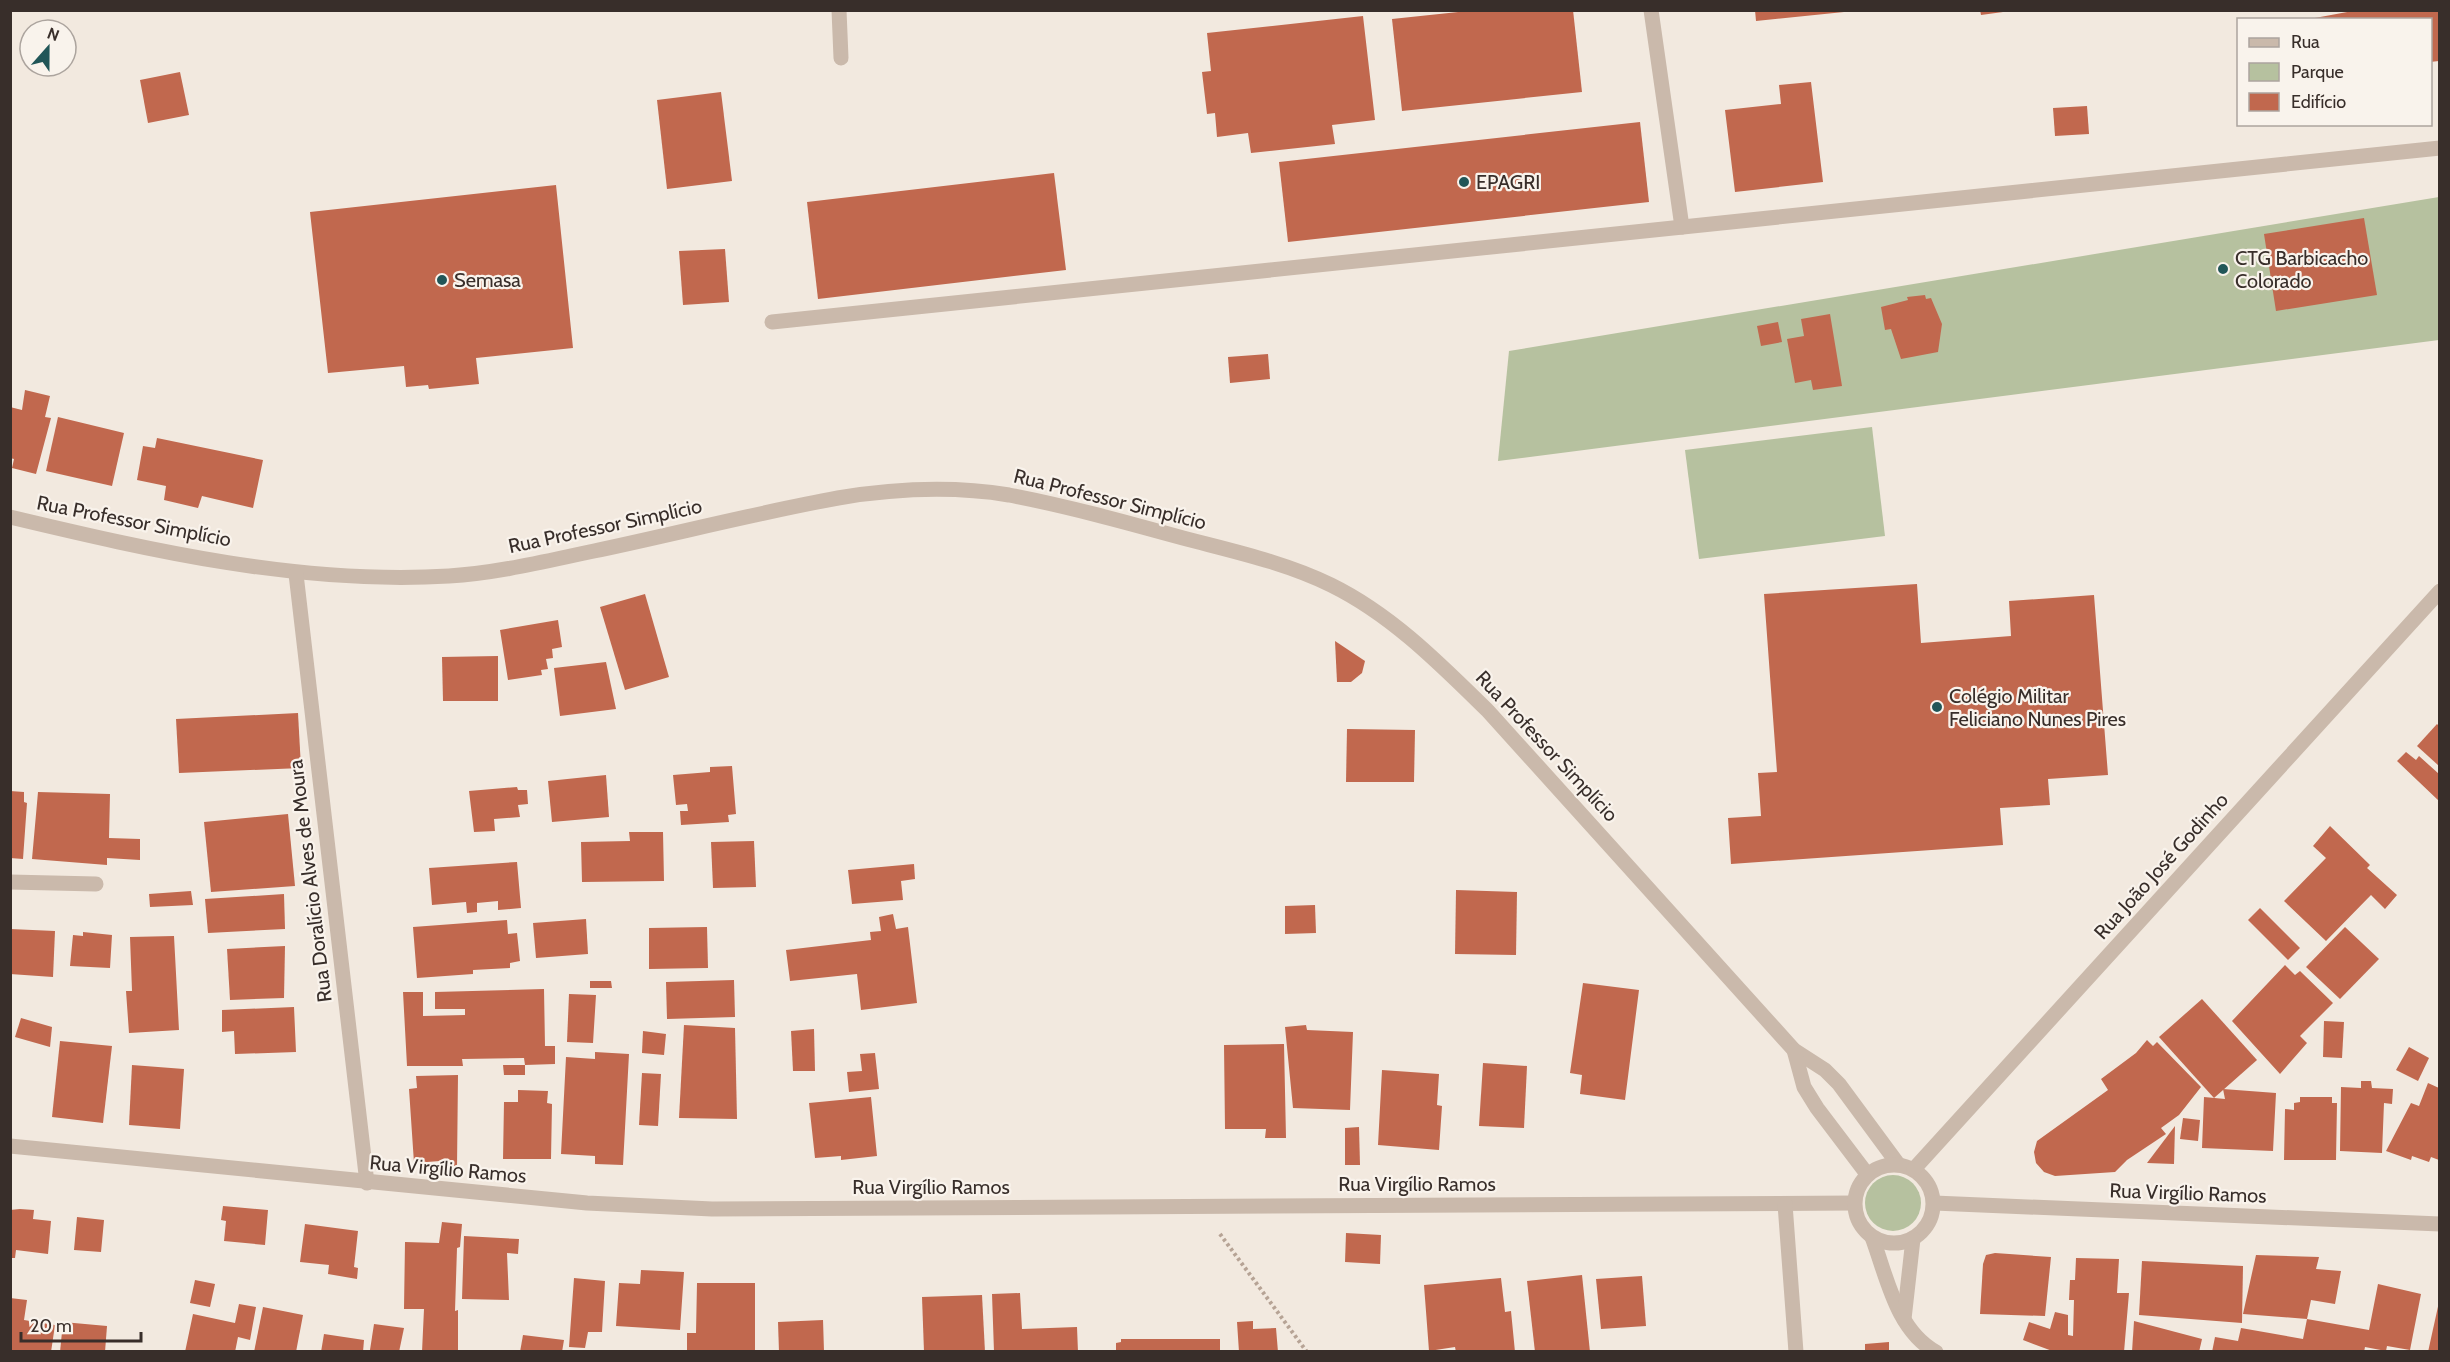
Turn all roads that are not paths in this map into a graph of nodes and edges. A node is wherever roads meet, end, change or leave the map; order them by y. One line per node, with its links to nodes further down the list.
1 (839, 10): 3 (street)
2 (1651, 10): 5 (street)
3 (841, 58)
4 (2439, 147): 5 (street)
5 (1682, 227): 6 (street)
6 (771, 322)
7 (10, 517): 8 (street, Rua Professor Simplício)
8 (296, 574): 12 (street, Rua Professor Simplício); 17 (street, Rua Doralício Alves de Moura)
9 (2439, 591): 15 (street, Rua João José Godinho)
10 (10, 882): 11 (street)
11 (96, 884)
12 (1794, 1050): 14 (street, Rua Professor Simplício); 16 (street, Rua Professor Simplício)
13 (10, 1146): 17 (street, Rua Virgílio Ramos)
14 (1898, 1164): 15 (street); 16 (street)
15 (1914, 1169): 19 (street)
16 (1868, 1174): 18 (street)
17 (367, 1183): 20 (street, Rua Virgílio Ramos)
18 (1854, 1203): 20 (street, Rua Virgílio Ramos); 22 (street)
19 (1934, 1203): 21 (street, Rua Virgílio Ramos); 23 (street)
20 (1785, 1204): 25 (street)
21 (2439, 1224)
22 (1872, 1237): 23 (street); 24 (street)
23 (1912, 1239): 24 (street)
24 (1903, 1322): 26 (street)
25 (1796, 1352)
26 (1936, 1352)

